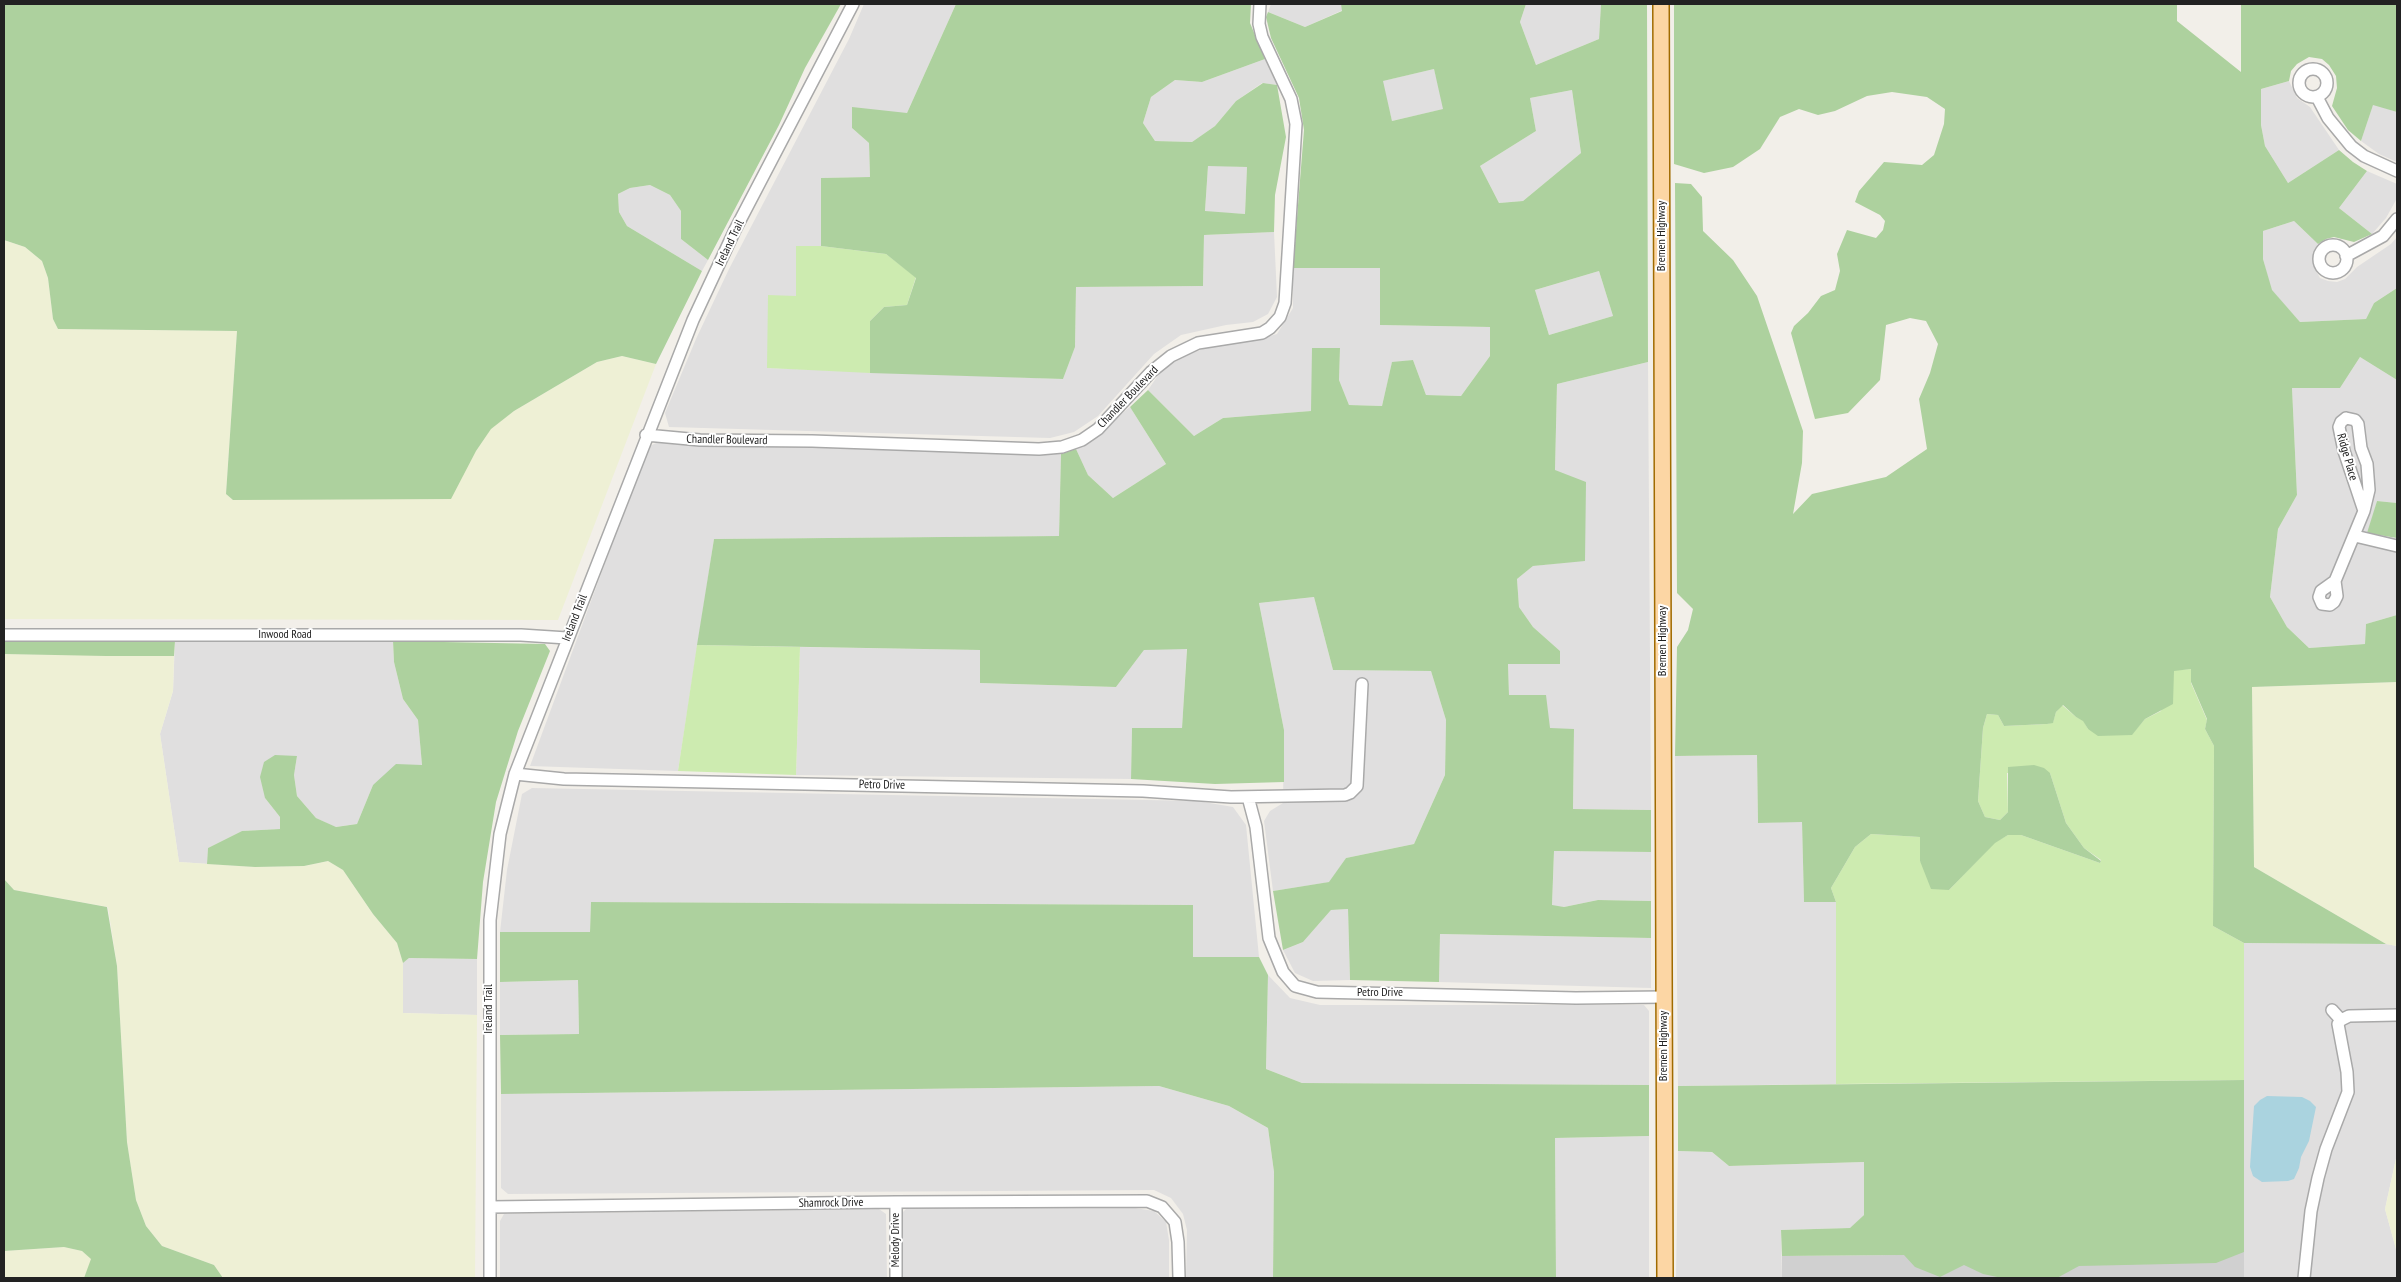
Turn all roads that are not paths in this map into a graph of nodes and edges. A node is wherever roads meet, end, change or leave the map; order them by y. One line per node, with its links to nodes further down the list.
1 (853, 4): 8 (street, Ireland Trail)
2 (1260, 4): 8 (street, Chandler Boulevard)
3 (1661, 4): 18 (main road, Bremen Highway)
4 (2317, 96): 5 (street)
5 (2397, 172)
6 (2397, 219): 7 (street)
7 (2346, 256)
8 (646, 435): 14 (street, Ireland Trail)
9 (2364, 511): 9 (street, Ridge Place); 10 (street, Ridge Place)
10 (2355, 536): 11 (street); 12 (street, Ridge Place)
11 (2397, 546)
12 (2335, 581)
13 (4, 635): 14 (street, Inwood Road)
14 (567, 638): 16 (street, Ireland Trail)
15 (1362, 684): 17 (street, Petro Drive)
16 (515, 774): 17 (street, Petro Drive); 23 (street, Ireland Trail)
17 (1248, 797): 18 (street, Petro Drive)
18 (1664, 997): 27 (main road, Bremen Highway)
19 (2332, 1010): 21 (street)
20 (2397, 1016): 21 (street)
21 (2340, 1020): 28 (street)
22 (896, 1202): 23 (street, Shamrock Drive); 25 (street, Melody Drive); 26 (street, Shamrock Drive)
23 (490, 1207): 24 (street, Ireland Trail)
24 (490, 1278)
25 (896, 1278)
26 (1179, 1278)
27 (1664, 1278)
28 (2304, 1278)

